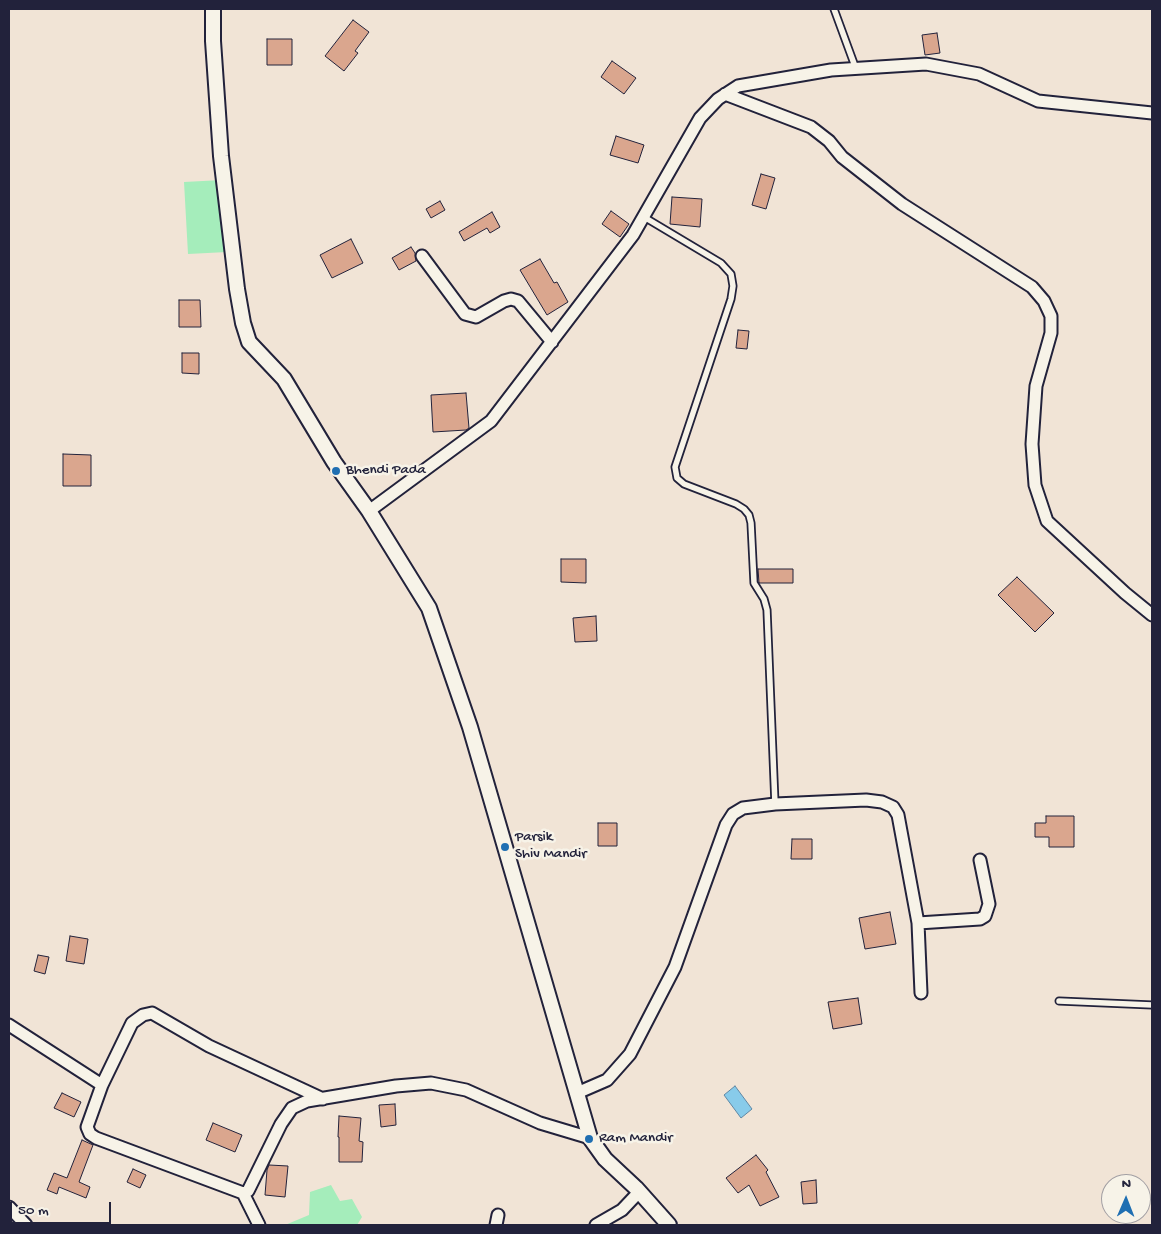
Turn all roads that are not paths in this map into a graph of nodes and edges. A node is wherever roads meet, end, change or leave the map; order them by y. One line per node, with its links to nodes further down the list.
1 (212, 9): 9 (street)
2 (834, 9): 3 (lane)
3 (856, 68): 4 (street); 5 (street)
4 (724, 94): 6 (street); 10 (street)
5 (1152, 113)
6 (644, 217): 8 (street); 11 (lane)
7 (422, 256): 8 (street)
8 (552, 342): 9 (street)
9 (369, 511): 19 (street)
10 (1152, 615)
11 (775, 804): 13 (street); 19 (street)
12 (980, 860): 13 (street)
13 (918, 923): 14 (street)
14 (921, 993)
15 (1059, 1001): 16 (lane)
16 (1152, 1005)
17 (9, 1025): 18 (street)
18 (102, 1085): 20 (street); 23 (street)
19 (577, 1093): 21 (street)
20 (323, 1098): 21 (street); 23 (street)
21 (590, 1138): 22 (street)
22 (639, 1192): 27 (street); 28 (street)
23 (243, 1193): 26 (street)
24 (9, 1207): 25 (street)
25 (26, 1225)
26 (259, 1225)
27 (596, 1225)
28 (669, 1225)

